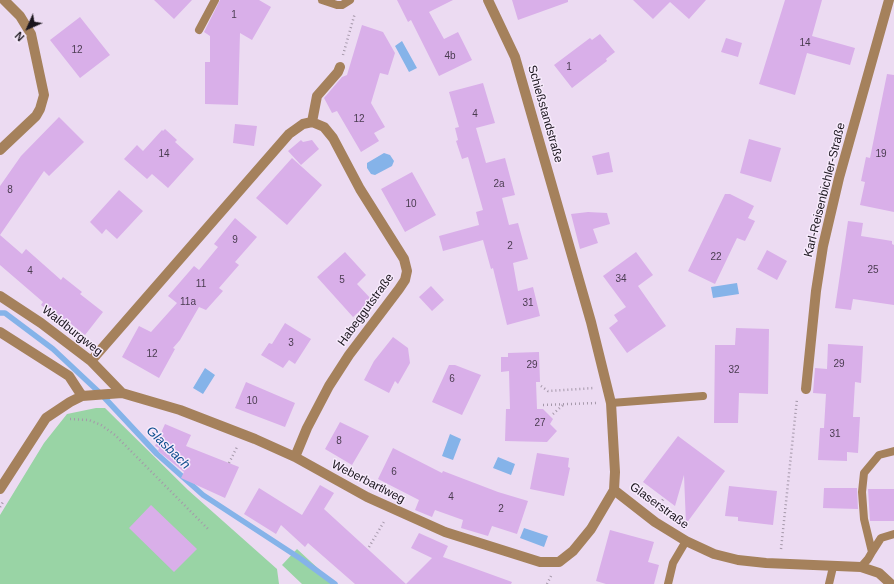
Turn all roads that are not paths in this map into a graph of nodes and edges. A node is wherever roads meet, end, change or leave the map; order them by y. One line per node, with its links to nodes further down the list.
1 (4, 0): 10 (street)
2 (215, 0): 7 (lane)
3 (322, 0): 4 (lane)
4 (350, 0)
5 (488, 0): 11 (street, Schießstandstraße)
6 (889, 0): 15 (street, Karl-Reisenbichler-Straße)
7 (199, 30)
8 (340, 67): 9 (street)
9 (312, 122): 14 (street); 21 (street, Habeggutstraße)
10 (0, 150)
11 (568, 238): 19 (street, Glaserstraße)
12 (0, 296): 14 (street, Waldburgweg)
13 (0, 332): 17 (street)
14 (91, 361): 16 (street, Waldburgweg)
15 (807, 384)
16 (122, 393): 17 (street, Weberbartlweg); 21 (street, Weberbartlweg)
17 (82, 396): 22 (street, Weberbartlweg)
18 (703, 396): 19 (lane)
19 (611, 403): 23 (street, Glaserstraße)
20 (894, 451): 26 (lane)
21 (295, 458): 23 (street, Weberbartlweg)
22 (0, 490)
23 (614, 490): 25 (street, Glaserstraße)
24 (894, 534): 26 (lane)
25 (686, 541): 27 (street, Glaserstraße); 29 (lane)
26 (872, 552): 28 (lane)
27 (834, 567): 28 (street, Glaserstraße); 30 (lane)
28 (861, 568): 31 (street, Glaserstraße)
29 (668, 584)
30 (829, 584)
31 (891, 584)

